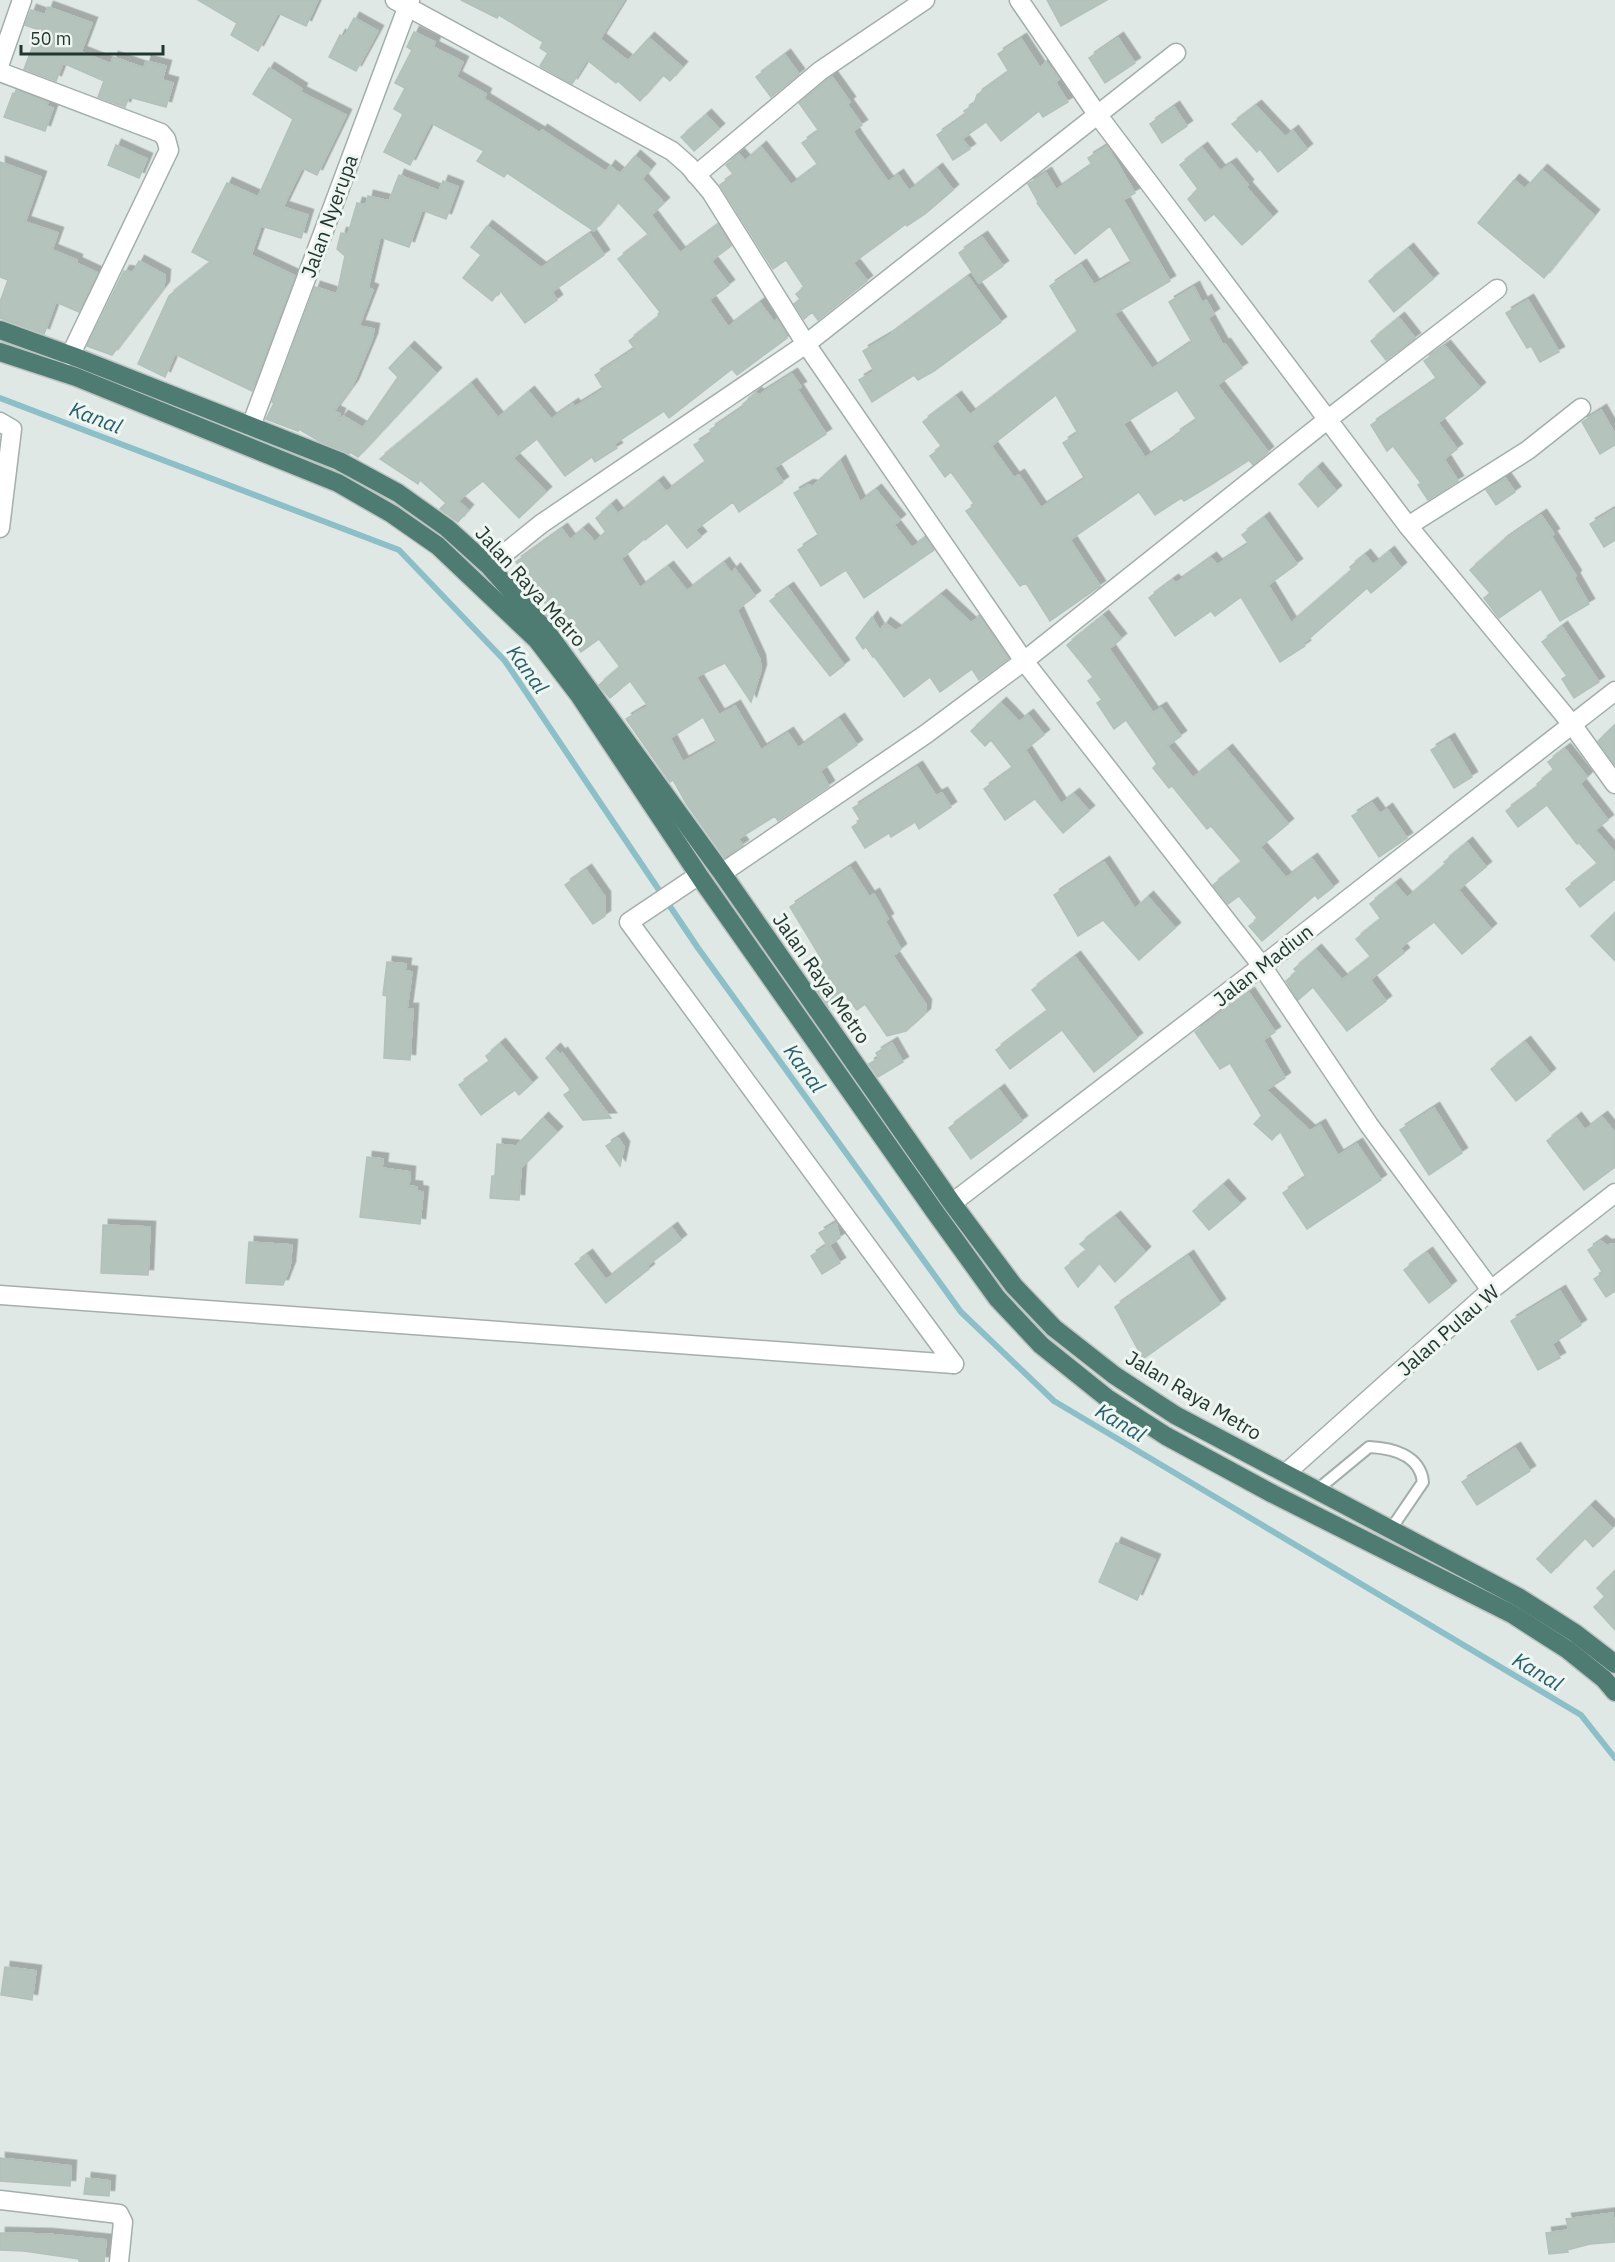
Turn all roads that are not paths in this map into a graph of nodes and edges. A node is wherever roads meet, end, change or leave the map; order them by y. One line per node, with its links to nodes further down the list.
1 (22, 0): 6 (street)
2 (925, 0): 8 (street)
3 (1019, 0): 7 (street)
4 (404, 2): 8 (street); 17 (street, Jalan Nyerupa)
5 (1176, 53): 7 (street)
6 (0, 63): 13 (street)
7 (1097, 114): 11 (street); 15 (street)
8 (696, 175): 11 (street)
9 (1497, 289): 15 (street)
10 (0, 330): 13 (highway, Jalan Raya Metro)
11 (806, 344): 20 (street); 21 (street)
12 (0, 352): 26 (highway)
13 (70, 356): 17 (highway, Jalan Raya Metro)
14 (1581, 408): 18 (street)
15 (1327, 420): 18 (street); 21 (street)
16 (0, 422): 19 (street)
17 (251, 426): 20 (highway, Jalan Raya Metro)
18 (1408, 526): 23 (street)
19 (0, 528)
20 (489, 566): 25 (highway, Jalan Raya Metro)
21 (1024, 661): 25 (street); 27 (street)
22 (1615, 691): 23 (street, Jalan Madiun)
23 (1571, 723): 24 (street); 27 (street, Jalan Madiun)
24 (1615, 784)
25 (722, 873): 29 (highway, Jalan Raya Metro)
26 (699, 875): 31 (street); 34 (highway)
27 (1262, 966): 29 (street, Jalan Madiun); 30 (street)
28 (1615, 1193): 30 (street, Jalan Pulau W)
29 (952, 1203): 32 (highway, Jalan Raya Metro)
30 (1491, 1290): 32 (street, Jalan Pulau W)
31 (0, 1295)
32 (1286, 1473): 33 (highway, Jalan Raya Metro); 34 (highway)
33 (1317, 1490): 35 (highway); 36 (highway, Jalan Raya Metro); 36 (lane)
34 (1273, 1494): 35 (highway)
35 (1304, 1509): 37 (highway)
36 (1391, 1529): 37 (highway); 38 (highway, Jalan Raya Metro)
37 (1379, 1547): 39 (highway)
38 (1615, 1664)
39 (1615, 1692)
40 (0, 2200): 41 (street)
41 (119, 2262)

